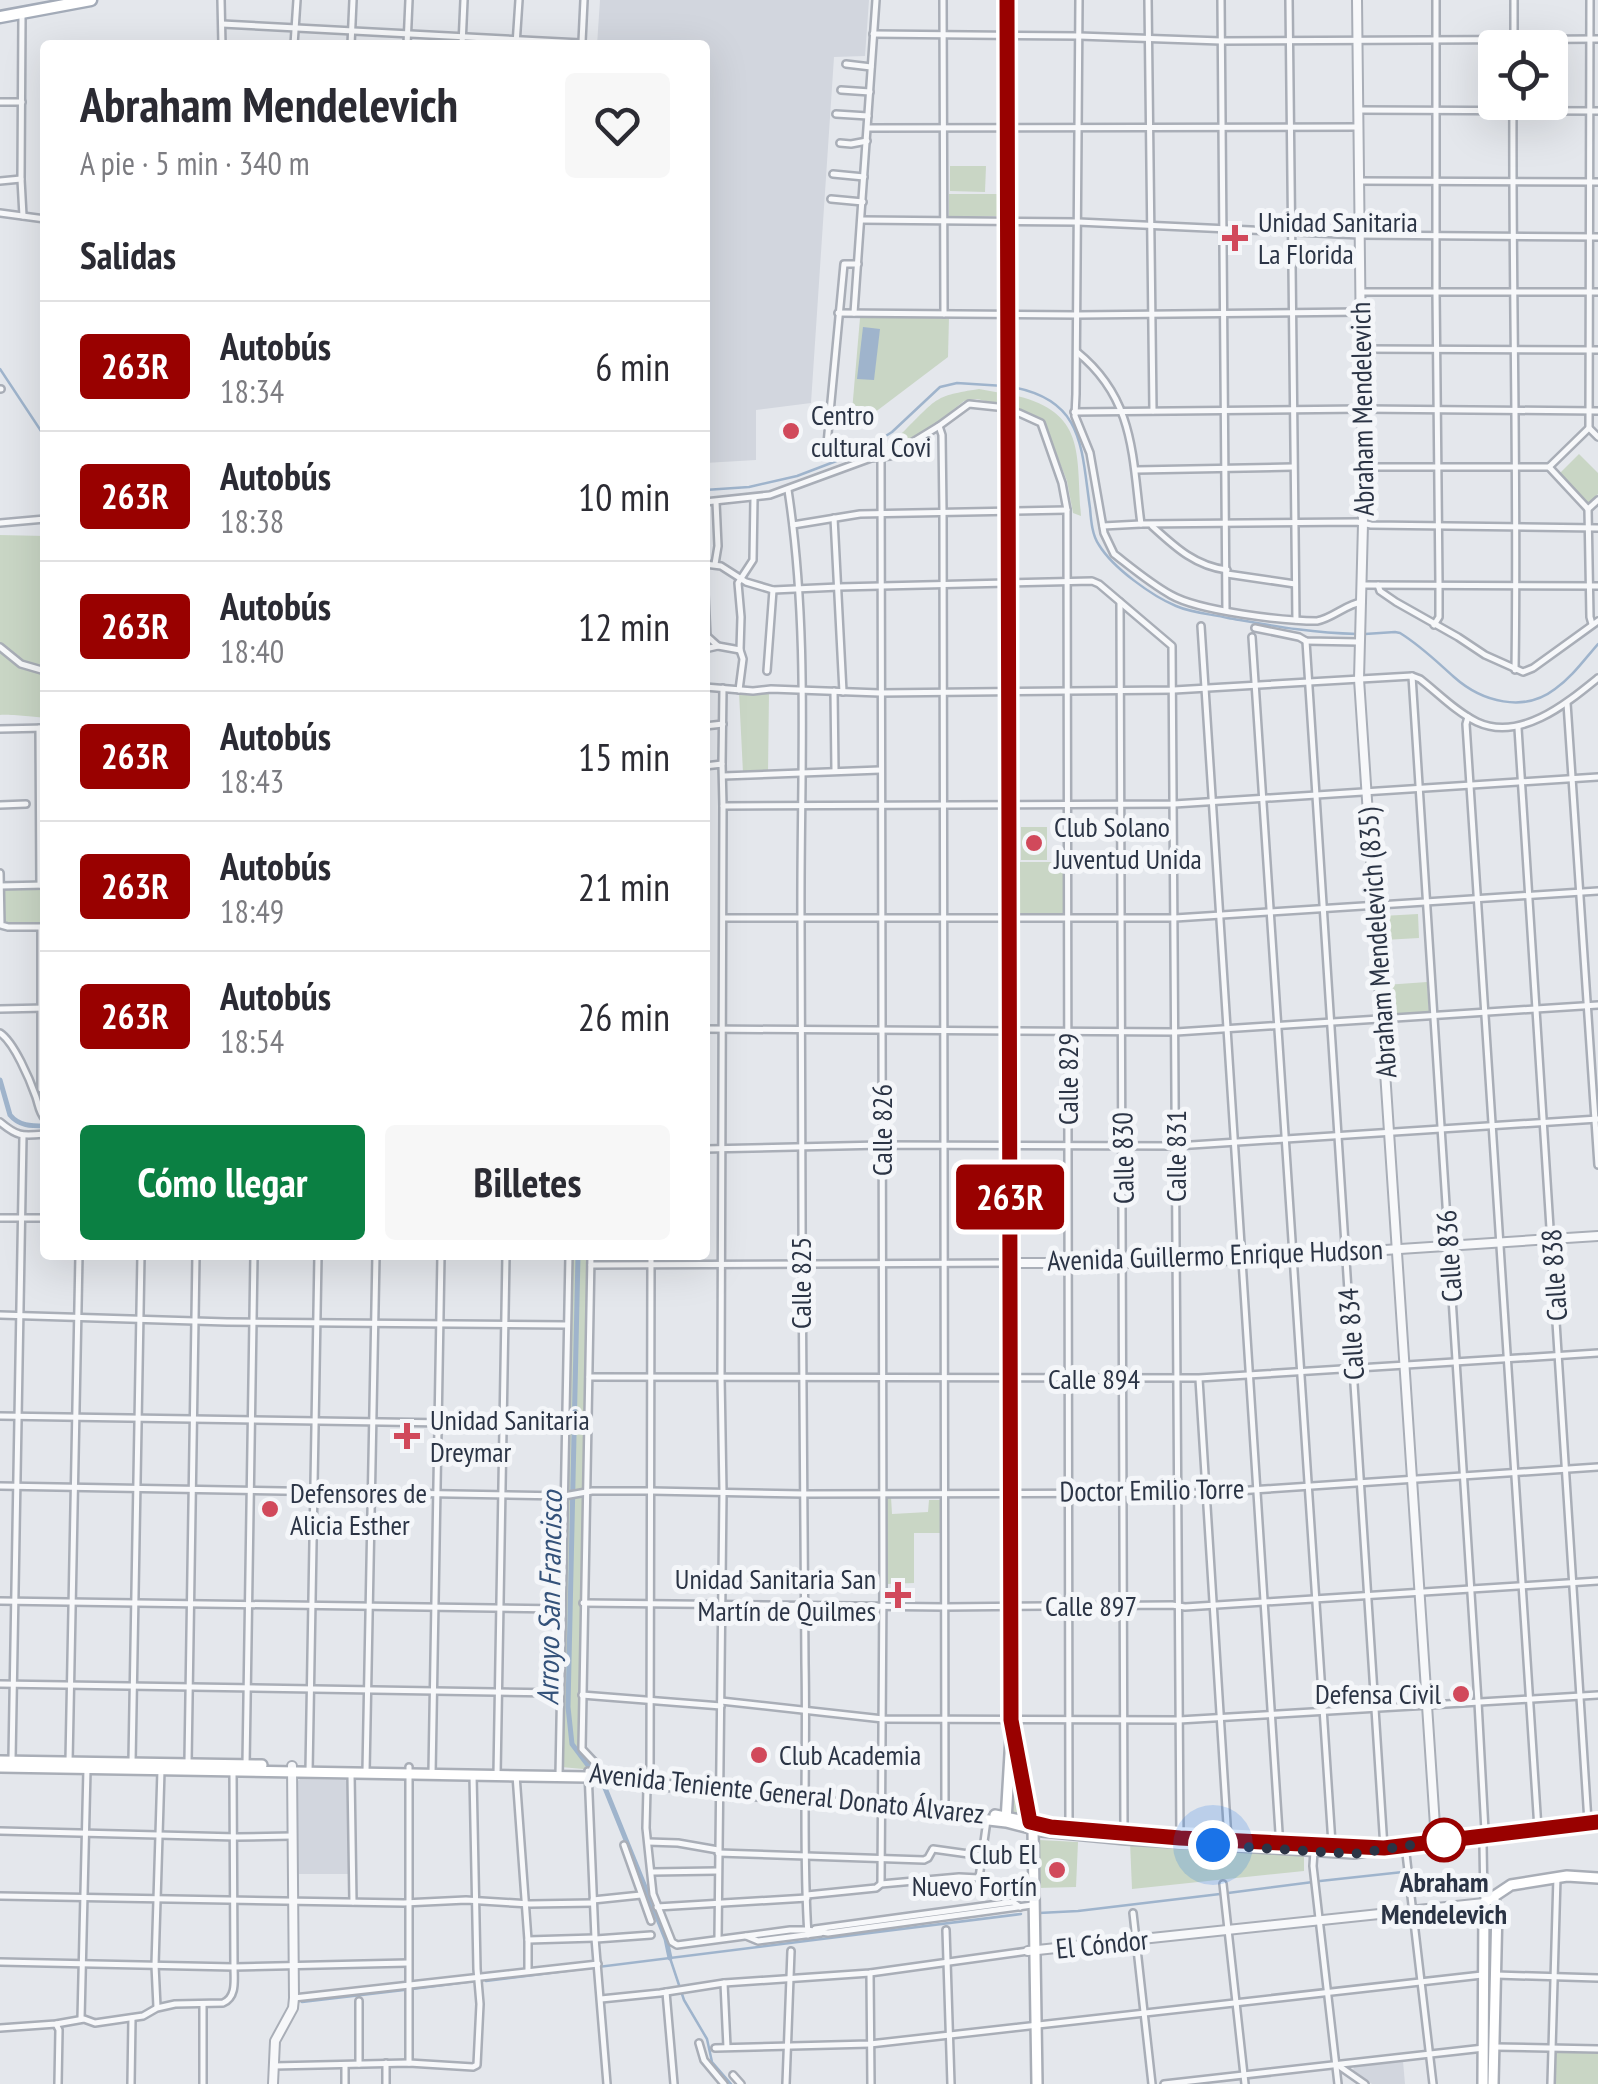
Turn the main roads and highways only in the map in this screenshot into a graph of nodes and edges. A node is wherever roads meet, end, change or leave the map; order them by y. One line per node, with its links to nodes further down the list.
1 (91, 0): 3 (main road)
2 (1007, 0): 4 (main road)
3 (0, 17)
4 (1011, 1720): 15 (main road); 17 (main road)
5 (0, 1764): 6 (main road, Avenida Teniente General Donato Álvarez)
6 (12, 1764): 7 (main road, Avenida Teniente General Donato Álvarez); 7 (main road, Avenida Teniente General Donato Álvarez)
7 (188, 1767): 8 (main road, Avenida Teniente General Donato Álvarez); 8 (main road, Avenida Teniente General Donato Álvarez)
8 (292, 1769): 9 (main road, Avenida Teniente General Donato Álvarez)
9 (309, 1769): 10 (main road, Avenida Teniente General Donato Álvarez); 10 (main road, Avenida Teniente General Donato Álvarez)
10 (366, 1770): 11 (main road, Avenida Teniente General Donato Álvarez)
11 (432, 1771): 12 (main road, Avenida Teniente General Donato Álvarez); 12 (main road, Avenida Teniente General Donato Álvarez)
12 (497, 1772): 13 (main road, Avenida Teniente General Donato Álvarez); 13 (main road, Avenida Teniente General Donato Álvarez)
13 (559, 1773): 14 (main road, Avenida Teniente General Donato Álvarez)
14 (883, 1806): 15 (main road, Avenida Teniente General Donato Álvarez); 15 (main road, Avenida Teniente General Donato Álvarez)
15 (1007, 1820): 17 (main road, Avenida Teniente General Donato Álvarez)
16 (1593, 1823): 20 (main road, Avenida Teniente General Donato Álvarez)
17 (1030, 1826): 18 (main road, Avenida Teniente General Donato Álvarez); 18 (main road, Avenida Teniente General Donato Álvarez); 23 (main road)
18 (1180, 1841): 19 (main road, Avenida Teniente General Donato Álvarez); 19 (main road, Avenida Teniente General Donato Álvarez)
19 (1280, 1846): 20 (main road, Avenida Teniente General Donato Álvarez); 20 (main road, Avenida Teniente General Donato Álvarez)
20 (1332, 1849)
21 (1598, 1878): 22 (main road, El Cóndor)
22 (1489, 2047): 24 (main road); 25 (main road)
23 (1034, 2084)
24 (1483, 2084)
25 (1493, 2084)

